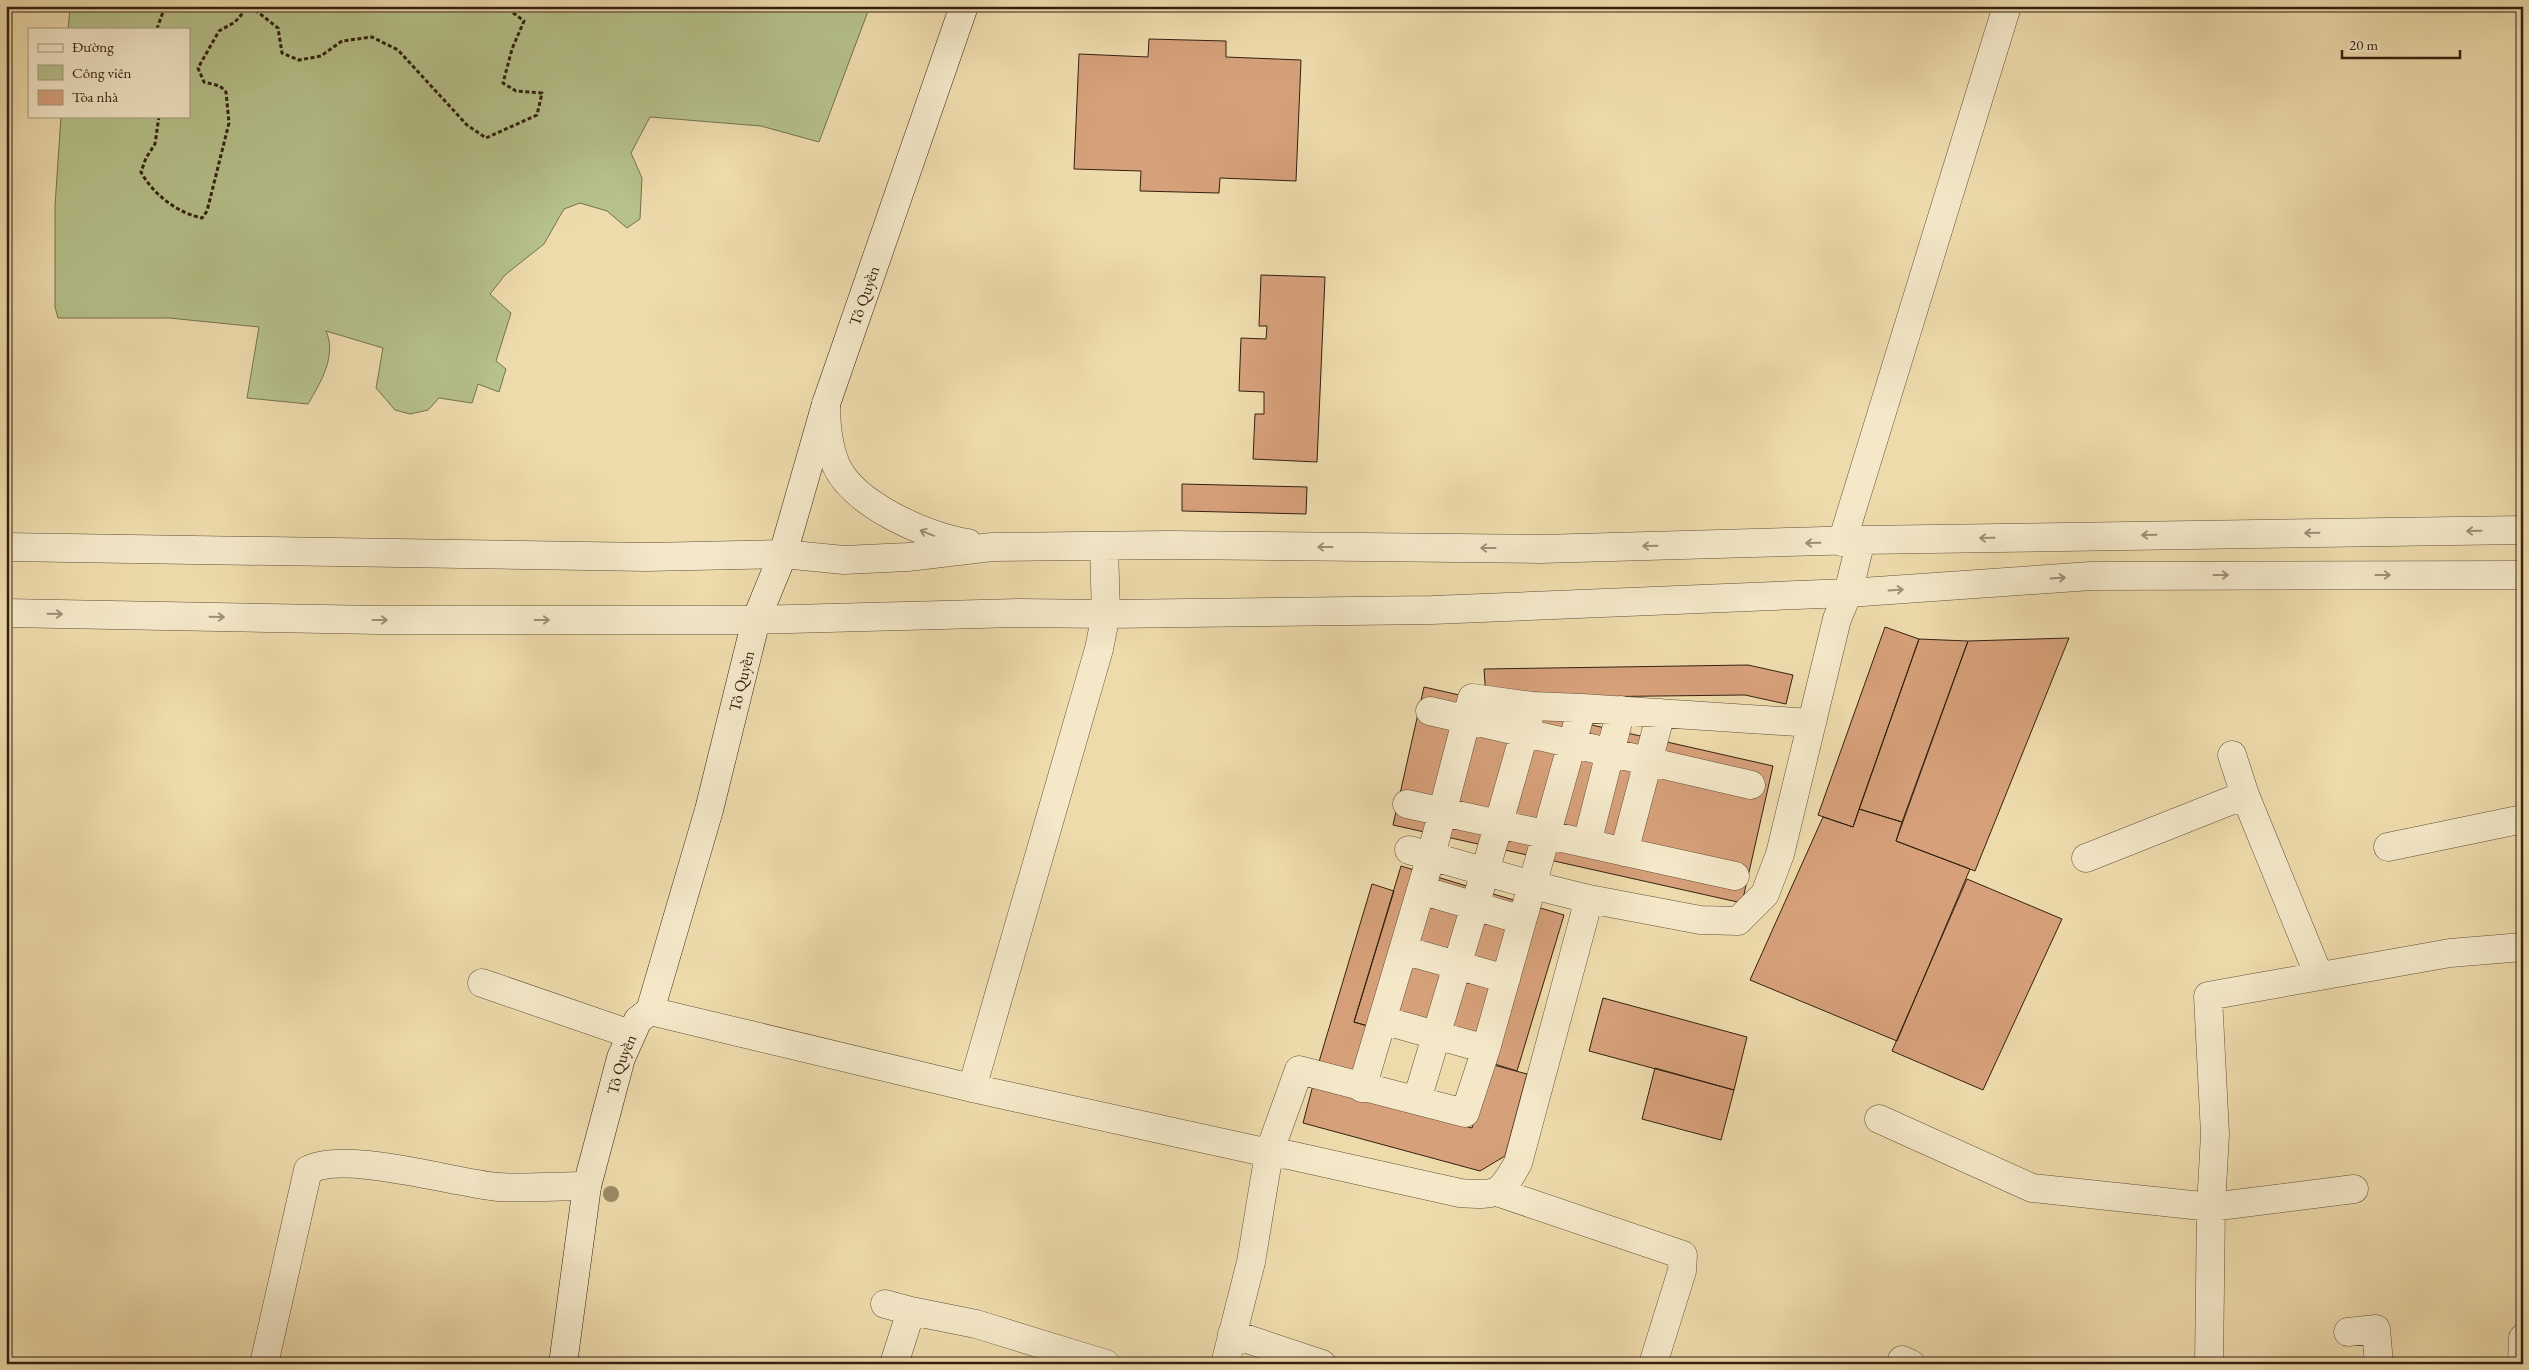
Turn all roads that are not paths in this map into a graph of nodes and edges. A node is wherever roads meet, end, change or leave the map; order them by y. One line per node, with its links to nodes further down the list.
1 (964, 6): 3 (street, Tô Quyền)
2 (2007, 6): 5 (street)
3 (826, 404): 6 (street, one-way to 3); 9 (street, Tô Quyền)
4 (2523, 530): 5 (street, one-way to 5)
5 (1852, 541): 8 (street, one-way to 8); 11 (street)
6 (992, 546): 8 (street); 9 (street)
7 (6, 547): 9 (street)
8 (1104, 547): 13 (street)
9 (784, 554): 14 (street, Tô Quyền)
10 (2523, 575): 11 (street, one-way to 10)
11 (1848, 593): 13 (street); 21 (street)
12 (6, 613): 14 (street, one-way to 14)
13 (1106, 614): 14 (street); 57 (street)
14 (756, 620): 52 (street, Tô Quyền)
15 (1532, 706): 16 (street); 20 (street); 22 (street)
16 (1582, 708): 17 (street); 23 (street)
17 (1621, 710): 19 (street); 24 (street)
18 (1430, 711): 20 (street)
19 (1662, 713): 21 (street); 26 (street)
20 (1467, 719): 22 (street); 30 (street)
21 (1812, 724): 43 (street)
22 (1524, 732): 23 (street); 32 (street)
23 (1572, 743): 24 (street); 33 (street)
24 (1610, 752): 26 (street); 34 (street)
25 (2232, 754): 28 (street)
26 (1649, 760): 27 (street); 36 (street)
27 (1751, 785)
28 (2245, 795): 38 (street); 49 (street)
29 (1408, 804): 30 (street)
30 (1443, 812): 32 (street); 37 (street)
31 (2523, 819): 35 (street)
32 (1498, 824): 33 (street); 39 (street)
33 (1546, 835): 34 (street); 41 (street)
34 (1587, 843): 36 (street)
35 (2388, 847)
36 (1624, 852): 40 (street)
37 (1420, 853): 39 (street); 42 (street)
38 (2086, 858)
39 (1485, 872): 41 (street); 44 (street)
40 (1734, 876)
41 (1532, 885): 43 (street); 45 (street)
42 (1421, 890): 44 (street); 47 (street)
43 (1589, 899): 64 (street)
44 (1475, 906): 45 (street); 48 (street)
45 (1522, 920): 50 (street)
46 (2523, 947): 49 (street)
47 (1403, 950): 48 (street); 53 (street)
48 (1457, 965): 50 (street); 55 (street)
49 (2319, 976): 65 (street)
50 (1506, 979): 56 (street)
51 (482, 983): 54 (street)
52 (650, 1011): 54 (street, Tô Quyền); 57 (street)
53 (1382, 1020): 55 (street); 58 (street)
54 (630, 1034): 62 (street, Tô Quyền)
55 (1436, 1035): 56 (street); 59 (street)
56 (1486, 1048): 59 (street)
57 (972, 1088): 61 (street)
58 (1362, 1088): 59 (street); 61 (street)
59 (1417, 1100)
60 (1879, 1119): 65 (street)
61 (1269, 1153): 64 (street); 69 (street)
62 (586, 1186): 71 (street); 72 (street, Tô Quyền)
63 (2354, 1189): 65 (street)
64 (1497, 1192): 77 (street)
65 (2211, 1207): 78 (street)
66 (885, 1304): 67 (street)
67 (910, 1311): 73 (street); 74 (street)
68 (2348, 1332): 79 (street)
69 (1232, 1334): 75 (street); 76 (street)
70 (2523, 1338): 80 (street)
71 (264, 1364)
72 (563, 1364)
73 (894, 1364)
74 (1106, 1364)
75 (1225, 1364)
76 (1322, 1364)
77 (1653, 1364)
78 (2209, 1364)
79 (2379, 1364)
80 (2522, 1364)

